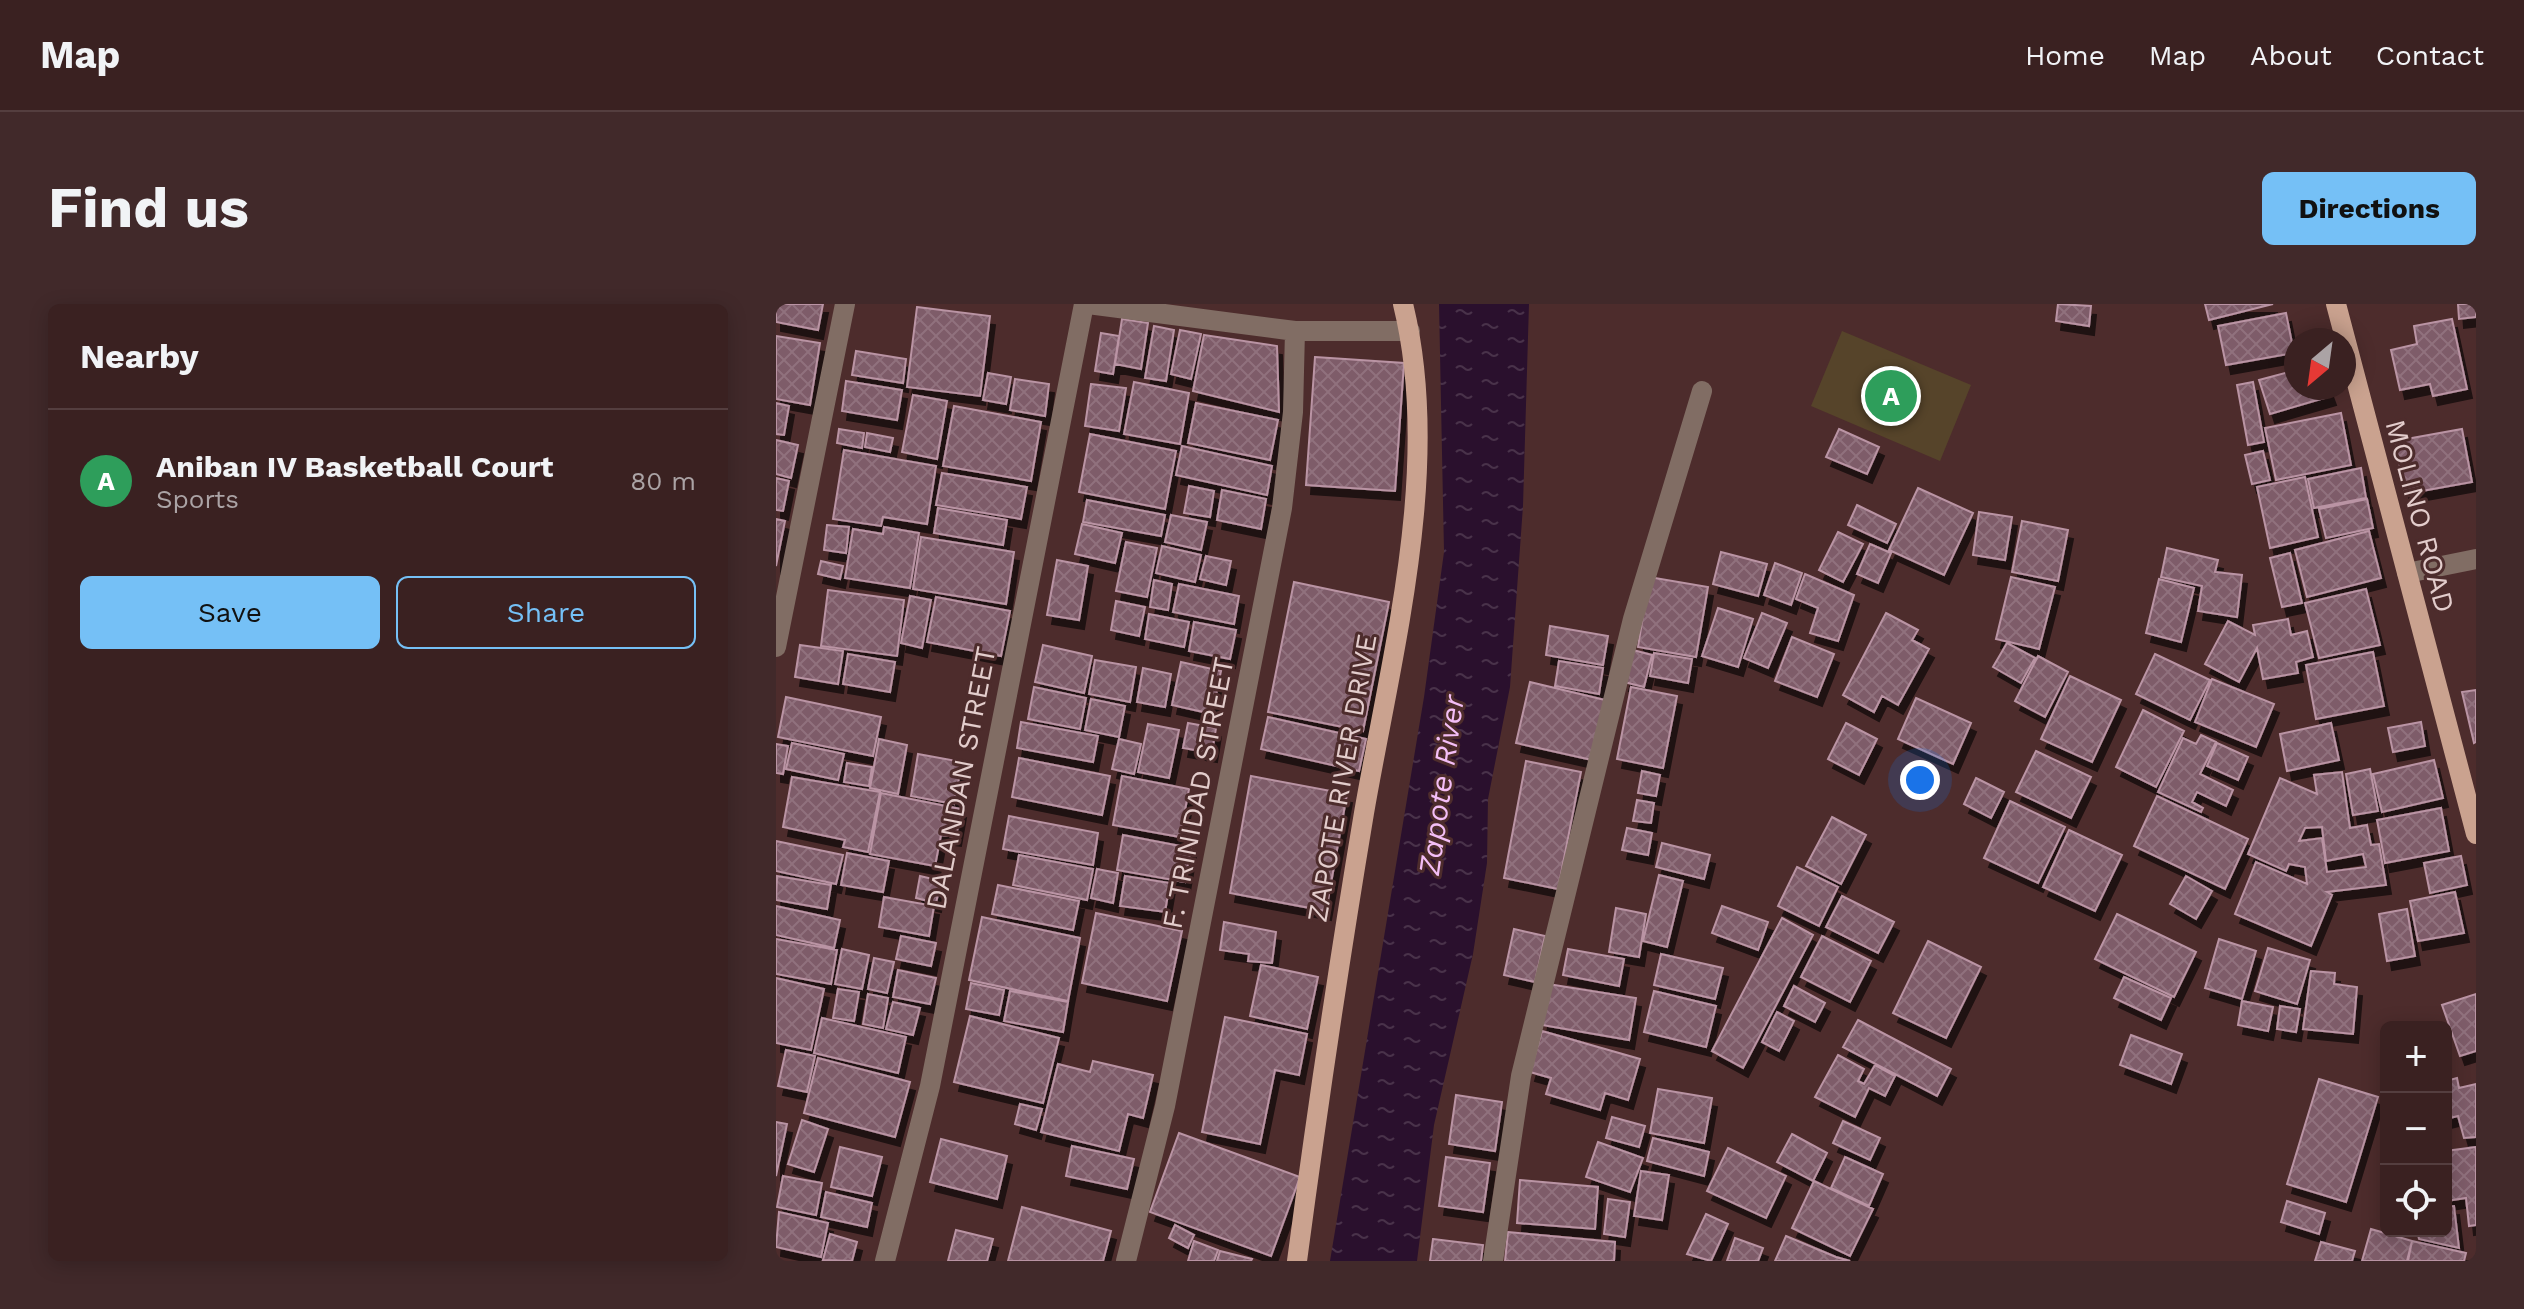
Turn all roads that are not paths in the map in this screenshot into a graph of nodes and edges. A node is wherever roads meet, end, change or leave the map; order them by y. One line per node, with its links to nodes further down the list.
1 (845, 304): 10 (street)
2 (1086, 304): 5 (street); 13 (street, DALANDAN STREET)
3 (1403, 304): 6 (main road, ZAPOTE RIVER DRIVE)
4 (2336, 304): 9 (main road, MOLINO ROAD)
5 (1295, 331): 6 (street); 14 (street, F. TRINIDAD STREET)
6 (1410, 331): 15 (main road, ZAPOTE RIVER DRIVE)
7 (1702, 391): 16 (street)
8 (2476, 559): 9 (street)
9 (2407, 573): 11 (main road, MOLINO ROAD)
10 (776, 647)
11 (2470, 786): 12 (main road, MOLINO ROAD)
12 (2476, 834)
13 (885, 1261)
14 (1126, 1261)
15 (1297, 1261)
16 (1493, 1261)

